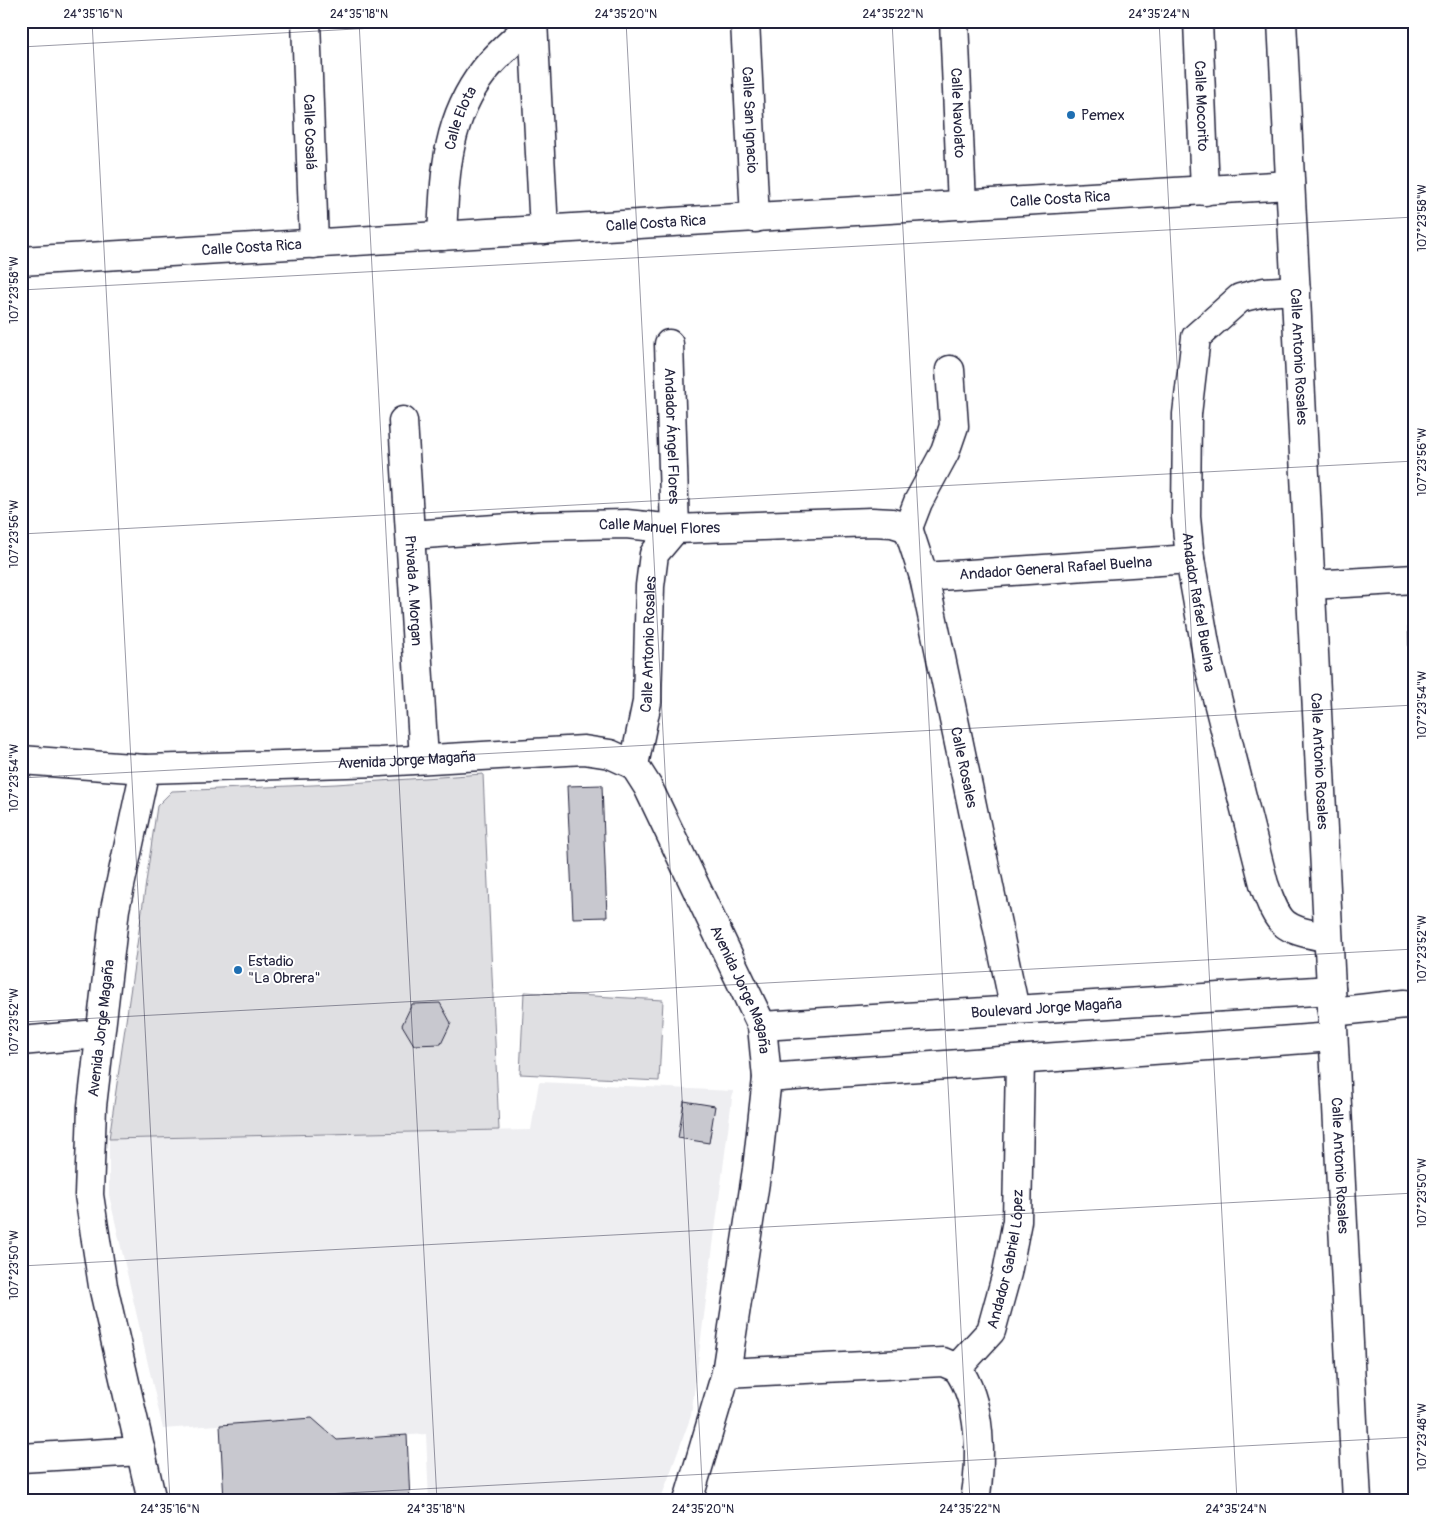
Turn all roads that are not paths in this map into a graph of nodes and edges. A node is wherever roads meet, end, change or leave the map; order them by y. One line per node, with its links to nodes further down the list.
1 (306, 21): 13 (street, Calle Cosalá)
2 (746, 21): 10 (street, Calle San Ignacio)
3 (954, 21): 9 (street, Calle Navolato)
4 (1198, 21): 8 (street, Calle Mocorito)
5 (1282, 21): 7 (street, Calle Antonio Rosales)
6 (533, 22): 11 (street, Calle Elota); 12 (street, Calle Elota)
7 (1290, 186): 8 (street, Calle Costa Rica); 15 (street, Calle Antonio Rosales)
8 (1205, 191): 9 (street, Calle Costa Rica)
9 (962, 205): 10 (street, Calle Costa Rica)
10 (755, 218): 11 (street, Calle Costa Rica)
11 (544, 230): 12 (street, Calle Costa Rica)
12 (442, 236): 13 (street, Calle Costa Rica)
13 (314, 244): 14 (street, Calle Costa Rica)
14 (21, 262)
15 (1296, 290): 22 (street, Andador Rafael Buelna); 25 (street, Calle Antonio Rosales)
16 (669, 344): 20 (street, Andador Ángel Flores)
17 (950, 370): 19 (street)
18 (403, 421): 21 (street, Privada A. Morgan)
19 (908, 528): 20 (street, Calle Manuel Flores); 23 (street, Calle Rosales)
20 (675, 529): 21 (street, Calle Manuel Flores); 28 (street, Calle Antonio Rosales)
21 (411, 535): 26 (street, Privada A. Morgan)
22 (1190, 559): 23 (street, Andador General Rafael Buelna); 30 (street, Andador Rafael Buelna)
23 (924, 577): 32 (street, Calle Rosales)
24 (1415, 579): 25 (street)
25 (1310, 585): 30 (street, Calle Antonio Rosales)
26 (424, 759): 28 (street, Avenida Jorge Magaña); 29 (street, Avenida Jorge Magaña)
27 (21, 760): 29 (street)
28 (634, 764): 34 (street, Avenida Jorge Magaña)
29 (145, 769): 35 (street, Avenida Jorge Magaña)
30 (1328, 938): 33 (street, Calle Antonio Rosales)
31 (1415, 1006): 33 (street)
32 (1015, 1010): 33 (street, Boulevard Jorge Magaña); 34 (street, Boulevard Jorge Magaña)
33 (1332, 1013): 37 (street); 46 (street, Calle Antonio Rosales)
34 (762, 1026): 38 (street, Avenida Jorge Magaña)
35 (98, 1034): 36 (street); 41 (street, Avenida Jorge Magaña)
36 (21, 1041)
37 (1020, 1060): 38 (street); 39 (street, Andador Gabriel López)
38 (767, 1078): 40 (street, Avenida Jorge Magaña)
39 (957, 1368): 40 (street); 45 (street)
40 (726, 1372): 44 (street, Avenida Jorge Magaña)
41 (140, 1452): 42 (street); 43 (street, Avenida Jorge Magaña)
42 (21, 1458)
43 (152, 1501)
44 (688, 1501)
45 (975, 1501)
46 (1357, 1501)

